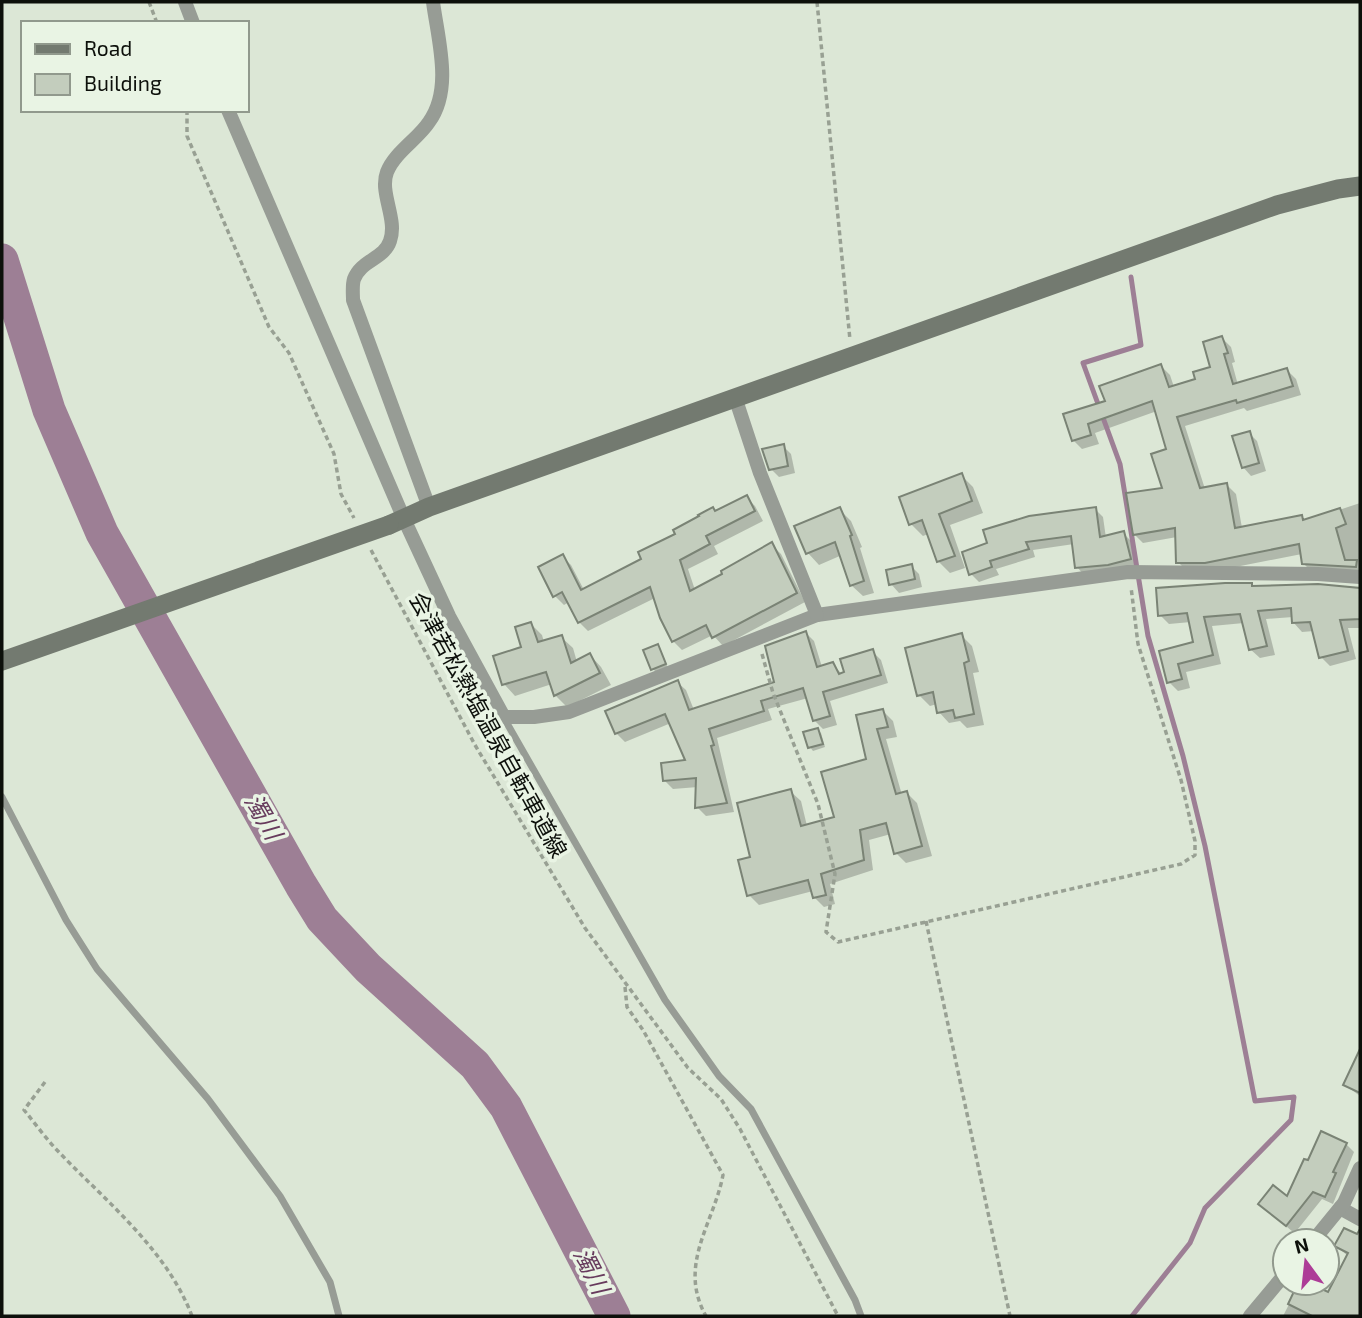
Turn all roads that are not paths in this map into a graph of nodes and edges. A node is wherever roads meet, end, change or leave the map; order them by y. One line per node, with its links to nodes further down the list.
1 (185, 2): 3 (street)
2 (433, 2): 7 (street)
3 (192, 21)
4 (229, 112): 8 (street)
5 (1360, 186): 6 (street)
6 (735, 397): 7 (street); 10 (street)
7 (429, 507): 8 (street)
8 (396, 522): 11 (street, bridge); 12 (street)
9 (1360, 577): 10 (street)
10 (817, 615): 12 (street)
11 (2, 661)
12 (504, 718): 20 (lane)
13 (2, 797): 19 (lane)
14 (1360, 1168): 15 (street)
15 (1340, 1208): 16 (street); 17 (street)
16 (1360, 1219)
17 (1324, 1227)
18 (1271, 1291): 21 (street)
19 (339, 1316)
20 (860, 1316)
21 (1250, 1316)

